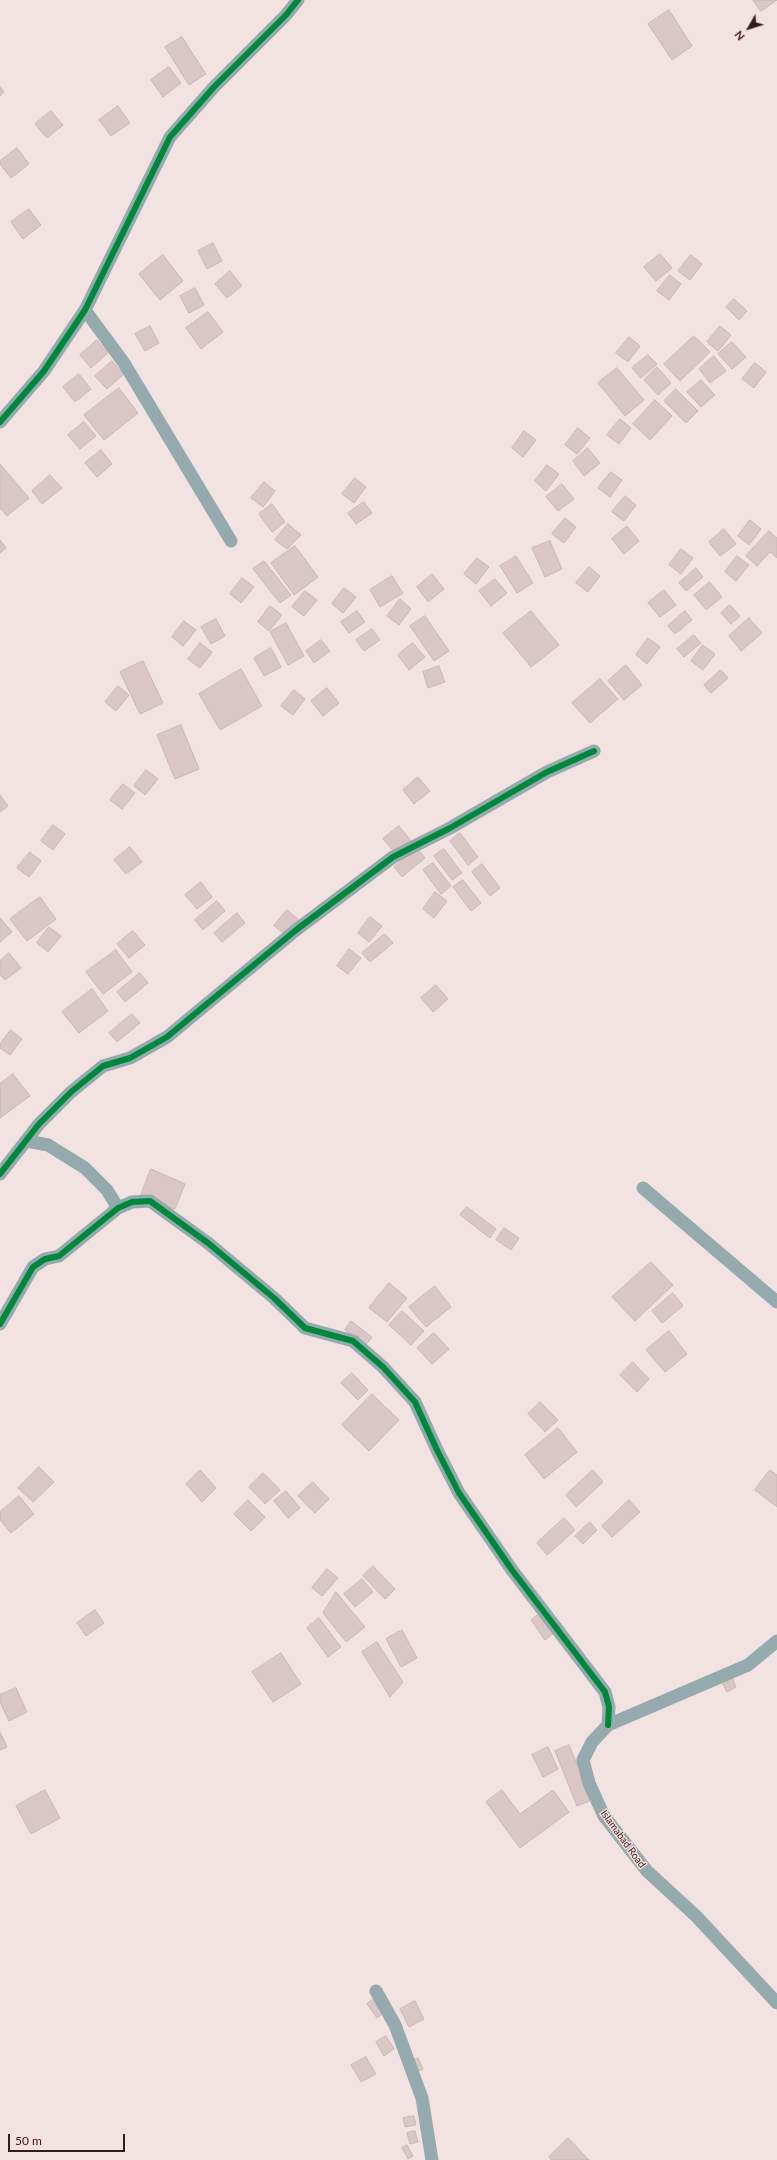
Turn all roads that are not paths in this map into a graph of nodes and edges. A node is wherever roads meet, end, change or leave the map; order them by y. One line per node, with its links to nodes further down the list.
1 (298, 0): 2 (street)
2 (84, 310): 3 (street); 4 (street)
3 (0, 422)
4 (231, 540)
5 (594, 750): 6 (street)
6 (27, 1141): 7 (street); 9 (street)
7 (0, 1174)
8 (643, 1188): 10 (street)
9 (118, 1208): 11 (street); 13 (street)
10 (777, 1302)
11 (0, 1324)
12 (777, 1641): 13 (street, Islamabad Road)
13 (608, 1726): 15 (street, Islamabad Road)
14 (376, 1991): 16 (street)
15 (777, 2003)
16 (432, 2160)

